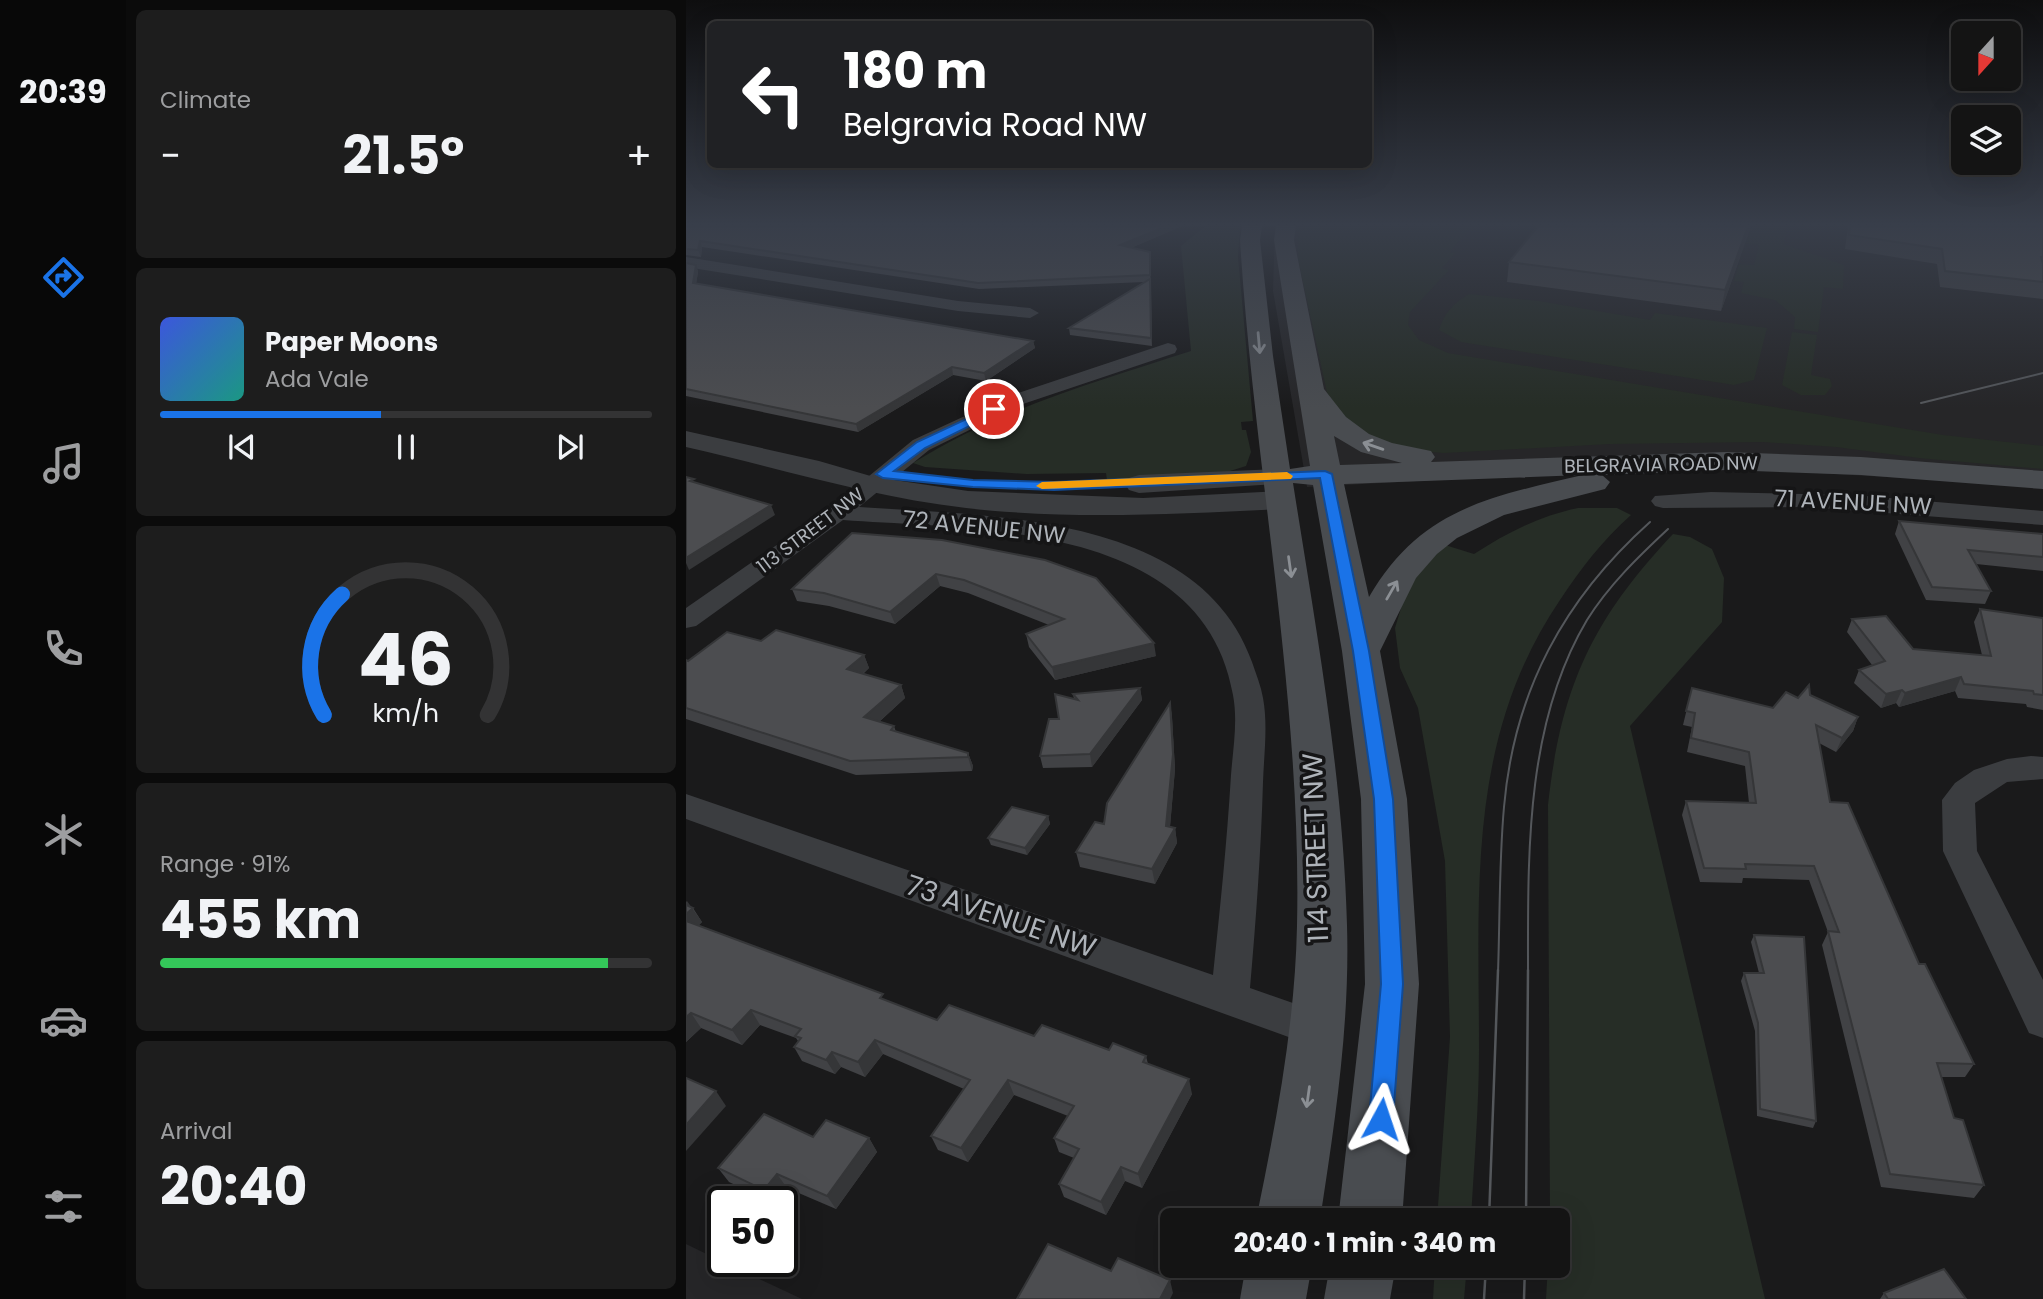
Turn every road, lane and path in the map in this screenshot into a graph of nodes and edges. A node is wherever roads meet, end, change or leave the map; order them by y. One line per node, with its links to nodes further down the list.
1 (838, 287): 4 (street)
2 (1254, 287): 13 (main road, one-way to 13)
3 (1292, 287): 6 (main road)
4 (1030, 313)
5 (1168, 349): 10 (street, 113 STREET NW)
6 (1311, 390): 8 (main road, one-way to 6); 9 (main road)
7 (686, 439): 10 (street, 72 AVENUE NW)
8 (1512, 470): 9 (main road, BELGRAVIA ROAD NW); 11 (main road, BELGRAVIA ROAD NW)
9 (1327, 476): 12 (main road, BELGRAVIA ROAD NW); 13 (main road, BELGRAVIA ROAD NW); 19 (main road)
10 (876, 480): 13 (street, 72 AVENUE NW); 13 (street, 72 AVENUE NW); 16 (street, 113 STREET NW)
11 (2043, 480)
12 (1595, 482): 14 (main road, BELGRAVIA ROAD NW); 19 (main road, one-way to 12)
13 (1279, 488): 24 (main road, 114 STREET NW, one-way to 24)
14 (2043, 497)
15 (1663, 501): 17 (street, 71 AVENUE NW)
16 (838, 513): 18 (street, 113 STREET NW); 22 (street, 72 AVENUE NW)
17 (2043, 518)
18 (686, 620)
19 (1361, 651): 26 (main road)
20 (2043, 768): 23 (street)
21 (686, 806): 22 (street, 73 AVENUE NW)
22 (1230, 996): 24 (street, 73 AVENUE NW)
23 (2043, 1020)
24 (1316, 1029): 25 (main road, 114 STREET NW, one-way to 25)
25 (1290, 1208)
26 (1371, 1208)
27 (1277, 1278): 29 (main road)
28 (1361, 1278): 30 (main road)
29 (1273, 1299)
30 (1357, 1299)

